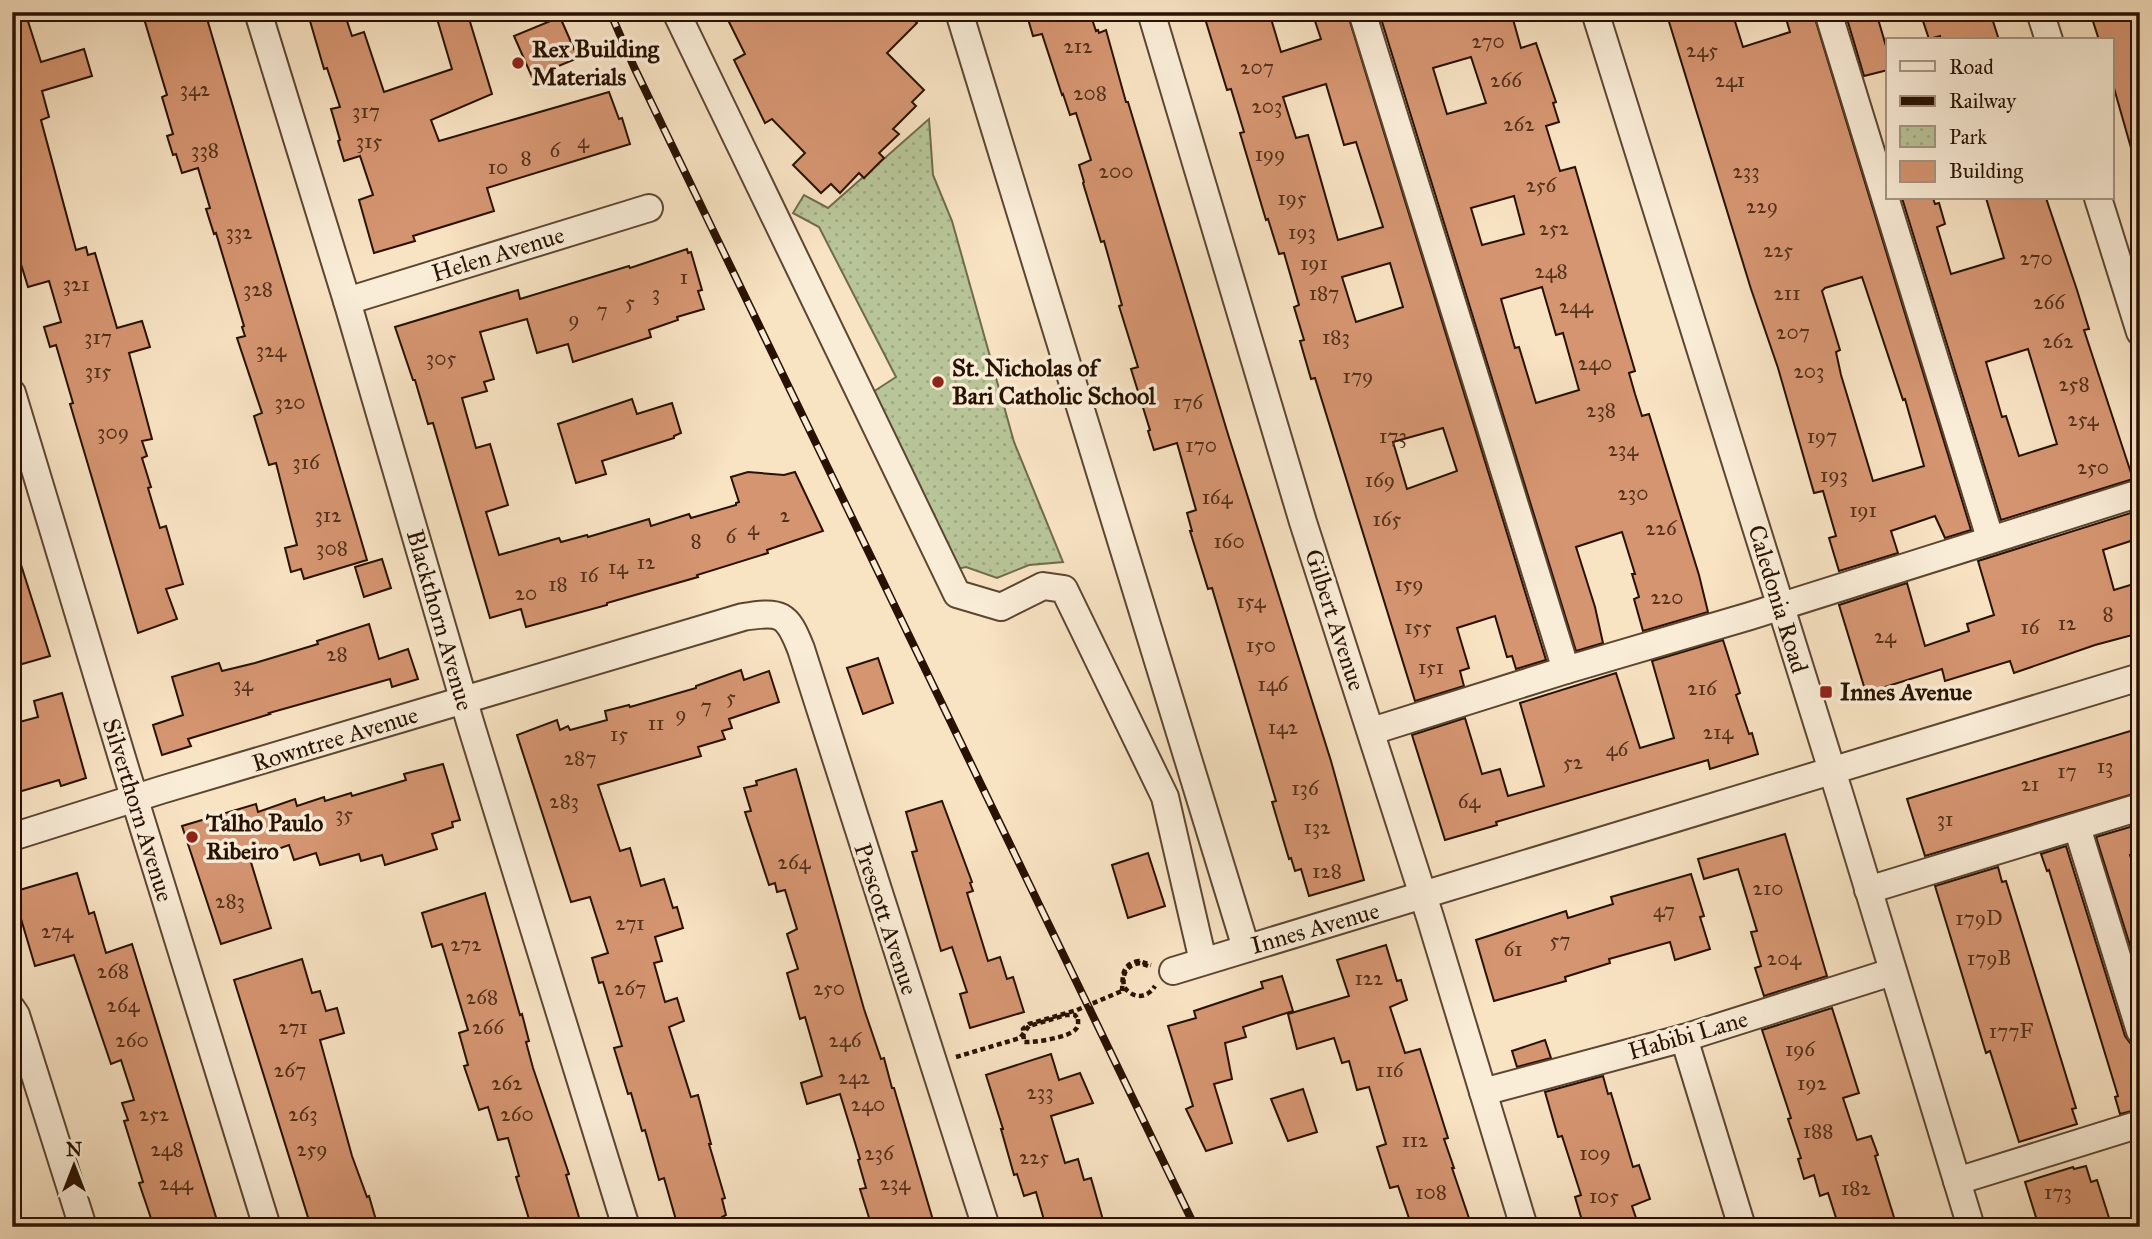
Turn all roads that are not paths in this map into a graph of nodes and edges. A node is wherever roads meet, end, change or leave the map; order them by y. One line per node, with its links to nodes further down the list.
1 (258, 12): 12 (street, Blackthorn Avenue)
2 (676, 12): 31 (street)
3 (959, 12): 30 (street)
4 (1151, 12): 22 (street, Gilbert Avenue)
5 (1362, 12): 19 (street)
6 (1595, 12): 17 (street, Caledonia Road)
7 (1828, 12): 16 (street)
8 (2040, 12): 9 (street)
9 (2048, 38)
10 (2099, 200): 13 (street)
11 (649, 208): 12 (street, Helen Avenue)
12 (347, 301): 21 (street, Blackthorn Avenue)
13 (2140, 332)
14 (12, 393): 24 (street, Silverthorn Avenue)
15 (2140, 493): 16 (street)
16 (1990, 538): 17 (street)
17 (1780, 607): 19 (street); 23 (street, Caledonia Road)
18 (781, 616): 21 (street, Rowntree Avenue); 43 (street, Prescott Avenue)
19 (1566, 670): 22 (street)
20 (2140, 677): 23 (street, Innes Avenue)
21 (464, 700): 24 (street, Rowntree Avenue); 42 (street, Blackthorn Avenue)
22 (1372, 731): 29 (street, Gilbert Avenue)
23 (1831, 770): 28 (street, Caledonia Road); 29 (street, Innes Avenue)
24 (134, 799): 27 (street, Rowntree Avenue); 41 (street, Silverthorn Avenue)
25 (2140, 807): 26 (street)
26 (2077, 827): 28 (street); 35 (street)
27 (12, 837)
28 (1868, 890): 33 (street, Caledonia Road)
29 (1424, 896): 30 (street, Innes Avenue); 37 (street, Gilbert Avenue)
30 (1246, 948): 31 (street, Innes Avenue)
31 (1203, 961): 32 (street, Innes Avenue)
32 (1159, 972)
33 (1892, 972): 36 (street, Habibi Lane); 39 (street, Caledonia Road)
34 (12, 1009): 40 (street)
35 (2140, 1031)
36 (1684, 1038): 37 (street, Habibi Lane); 45 (street)
37 (1483, 1092): 44 (street, Gilbert Avenue)
38 (2140, 1124): 39 (street)
39 (1957, 1181): 46 (street, Caledonia Road)
40 (83, 1227)
41 (267, 1227)
42 (626, 1227)
43 (986, 1227)
44 (1524, 1227)
45 (1742, 1227)
46 (1971, 1227)

